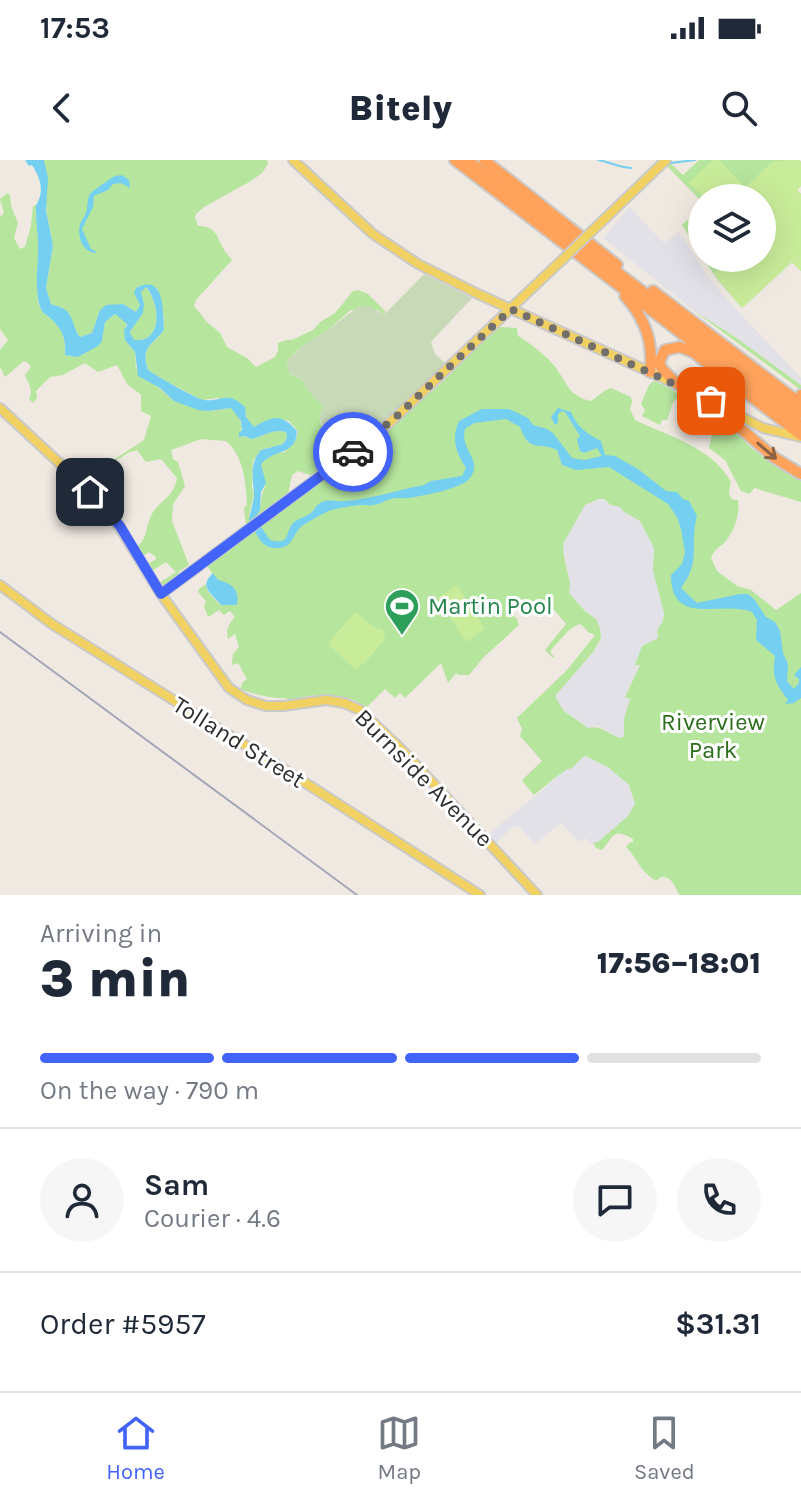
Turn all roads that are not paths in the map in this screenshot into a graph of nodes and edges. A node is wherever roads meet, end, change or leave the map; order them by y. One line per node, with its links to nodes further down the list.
1 (293, 160): 9 (main road)
2 (455, 160): 8 (highway)
3 (470, 160): 6 (highway); 13 (highway)
4 (484, 160): 7 (highway)
5 (666, 160): 9 (main road, bridge)
6 (602, 260): 7 (highway); 13 (highway)
7 (629, 275): 13 (highway)
8 (611, 280): 10 (highway); 15 (highway)
9 (511, 309): 10 (main road); 19 (main road)
10 (650, 372): 11 (main road)
11 (677, 384): 12 (main road); 16 (highway)
12 (692, 391): 16 (main road); 17 (highway, one-way to 17)
13 (801, 407)
14 (0, 408): 19 (main road, Burnside Avenue)
15 (801, 425)
16 (797, 436)
17 (801, 474)
18 (0, 585): 20 (main road, Tolland Street)
19 (161, 594): 21 (main road, Burnside Avenue)
20 (480, 895)
21 (537, 895)

